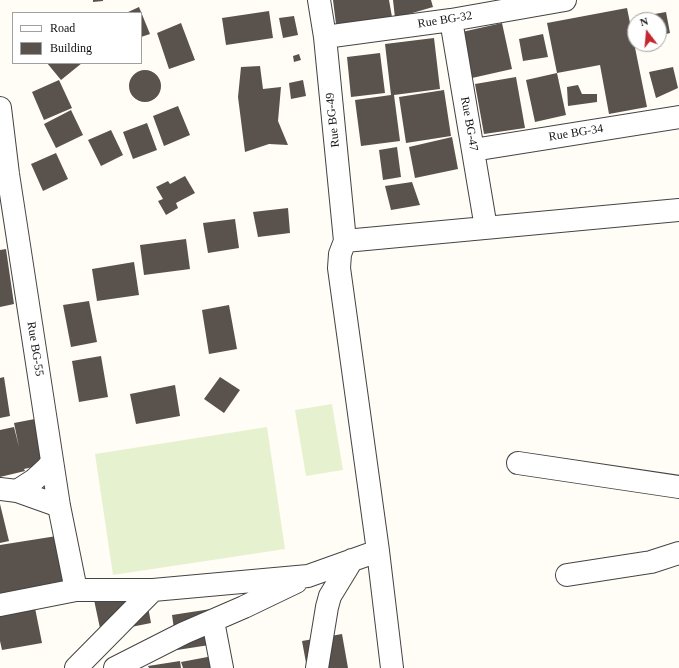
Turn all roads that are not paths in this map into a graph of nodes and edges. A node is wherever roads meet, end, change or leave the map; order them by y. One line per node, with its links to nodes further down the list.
1 (319, 0): 4 (street, Rue BG-49)
2 (565, 0): 3 (street, Rue BG-32)
3 (451, 20): 4 (street, Rue BG-32); 7 (street, Rue BG-47)
4 (325, 37): 11 (street, Rue BG-49)
5 (0, 108): 8 (street, Rue BG-55)
6 (679, 117): 7 (street, Rue BG-34)
7 (473, 150): 10 (street, Rue BG-47)
8 (4, 175): 12 (street, Rue BG-55)
9 (679, 210): 10 (street)
10 (486, 228): 11 (street)
11 (345, 241): 17 (street)
12 (52, 462): 15 (street); 16 (street, Rue BG-55)
13 (518, 463): 14 (street)
14 (679, 487)
15 (9, 490): 16 (street)
16 (59, 506): 22 (street, Rue BG-55)
17 (378, 551): 19 (street); 30 (street)
18 (679, 553): 20 (street)
19 (352, 560): 21 (street); 29 (street)
20 (567, 575)
21 (308, 576): 23 (street); 25 (street)
22 (76, 590): 23 (street); 24 (street)
23 (152, 590): 26 (street)
24 (0, 605)
25 (213, 621): 27 (street); 28 (street)
26 (76, 668)
27 (115, 668)
28 (222, 668)
29 (317, 668)
30 (392, 668)

